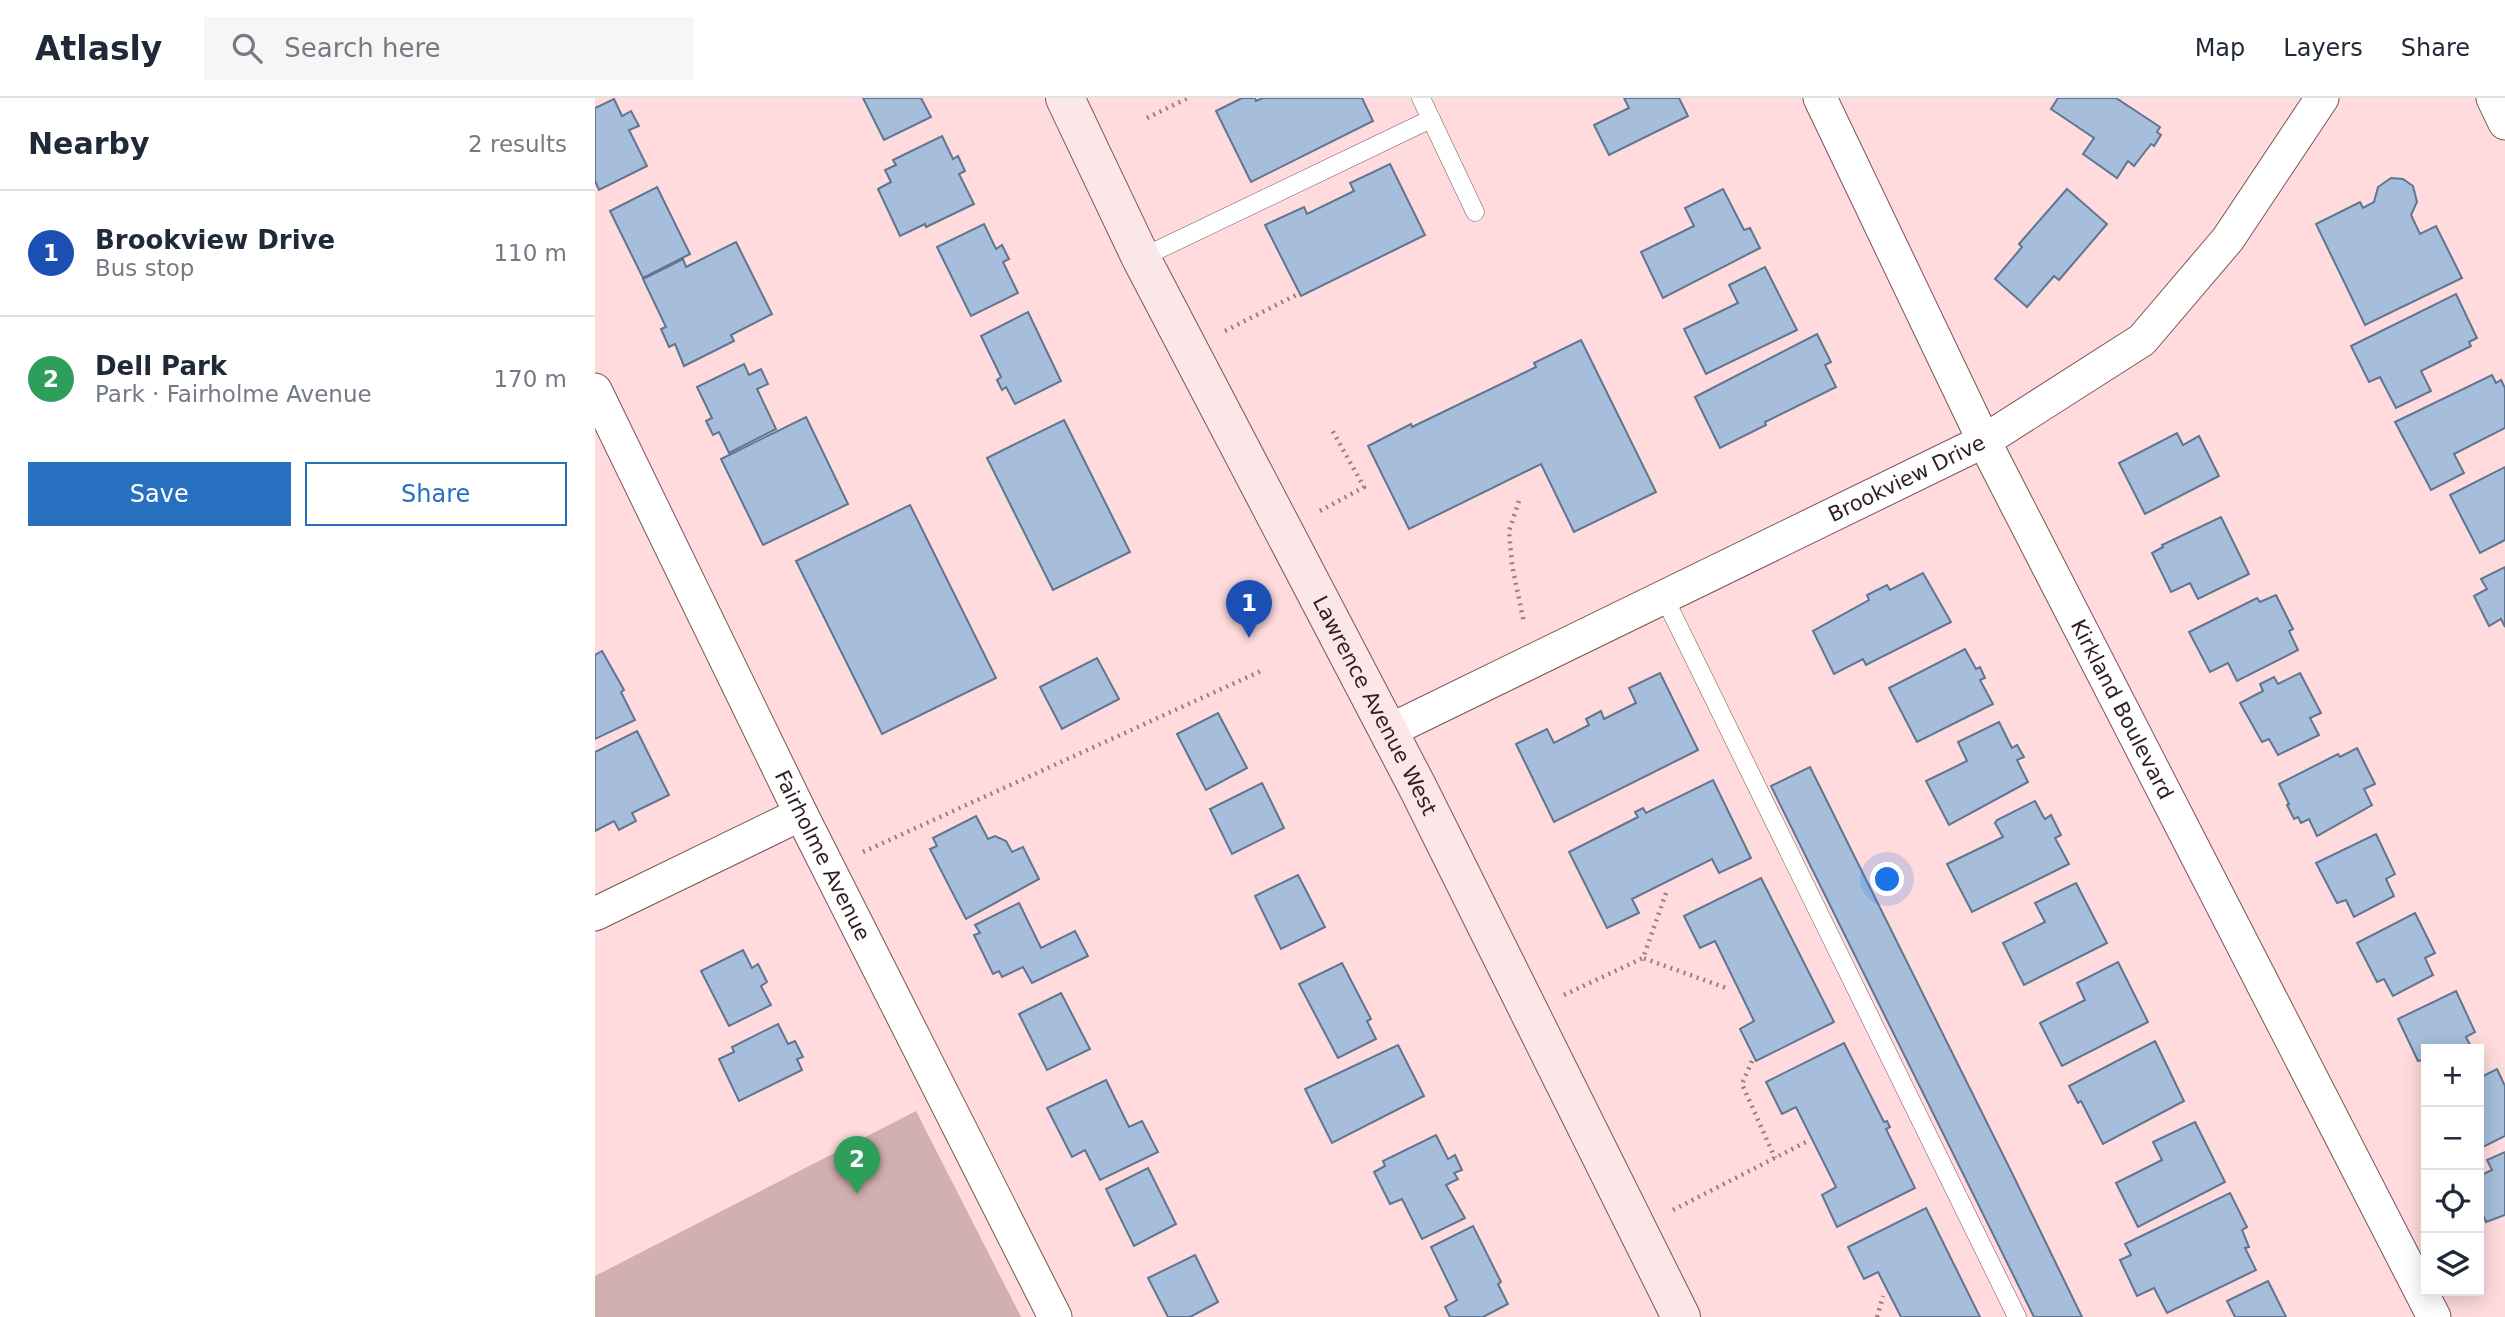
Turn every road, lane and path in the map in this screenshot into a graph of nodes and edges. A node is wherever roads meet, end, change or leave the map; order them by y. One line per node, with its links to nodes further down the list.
1 (1065, 98): 11 (main road, Lawrence Avenue West)
2 (1188, 98): 7 (path)
3 (1421, 98): 8 (lane)
4 (1820, 98): 16 (street, Kirkland Boulevard)
5 (2322, 98): 16 (street, Brookview Drive)
6 (2493, 98): 9 (street)
7 (1147, 118)
8 (1431, 119): 10 (lane); 11 (lane)
9 (2505, 123)
10 (1475, 212)
11 (1141, 258): 13 (main road, Lawrence Avenue West)
12 (1296, 295): 13 (path)
13 (1188, 349): 18 (main road, Lawrence Avenue West)
14 (595, 390): 23 (street, Fairholme Avenue)
15 (1332, 430): 18 (path)
16 (1984, 441): 19 (street, Brookview Drive); 39 (street, Kirkland Boulevard)
17 (1519, 500): 20 (path)
18 (1283, 531): 22 (main road, Lawrence Avenue West)
19 (1664, 597): 20 (street, Brookview Drive); 38 (lane)
20 (1532, 662): 22 (street, Brookview Drive)
21 (1261, 671): 24 (path)
22 (1389, 731): 29 (main road, Lawrence Avenue West)
23 (801, 814): 24 (street, Fairholme Avenue); 26 (street)
24 (828, 868): 35 (street, Fairholme Avenue)
25 (1666, 893): 27 (path)
26 (595, 914)
27 (1643, 958): 28 (path); 29 (path)
28 (1729, 989)
29 (1529, 1012): 33 (main road, Lawrence Avenue West)
30 (1752, 1061): 32 (path)
31 (1807, 1142): 32 (path)
32 (1775, 1158): 33 (path)
33 (1637, 1228): 36 (main road, Lawrence Avenue West)
34 (1883, 1296): 37 (path)
35 (1055, 1317)
36 (1681, 1317)
37 (1877, 1317)
38 (2017, 1317)
39 (2434, 1317)

